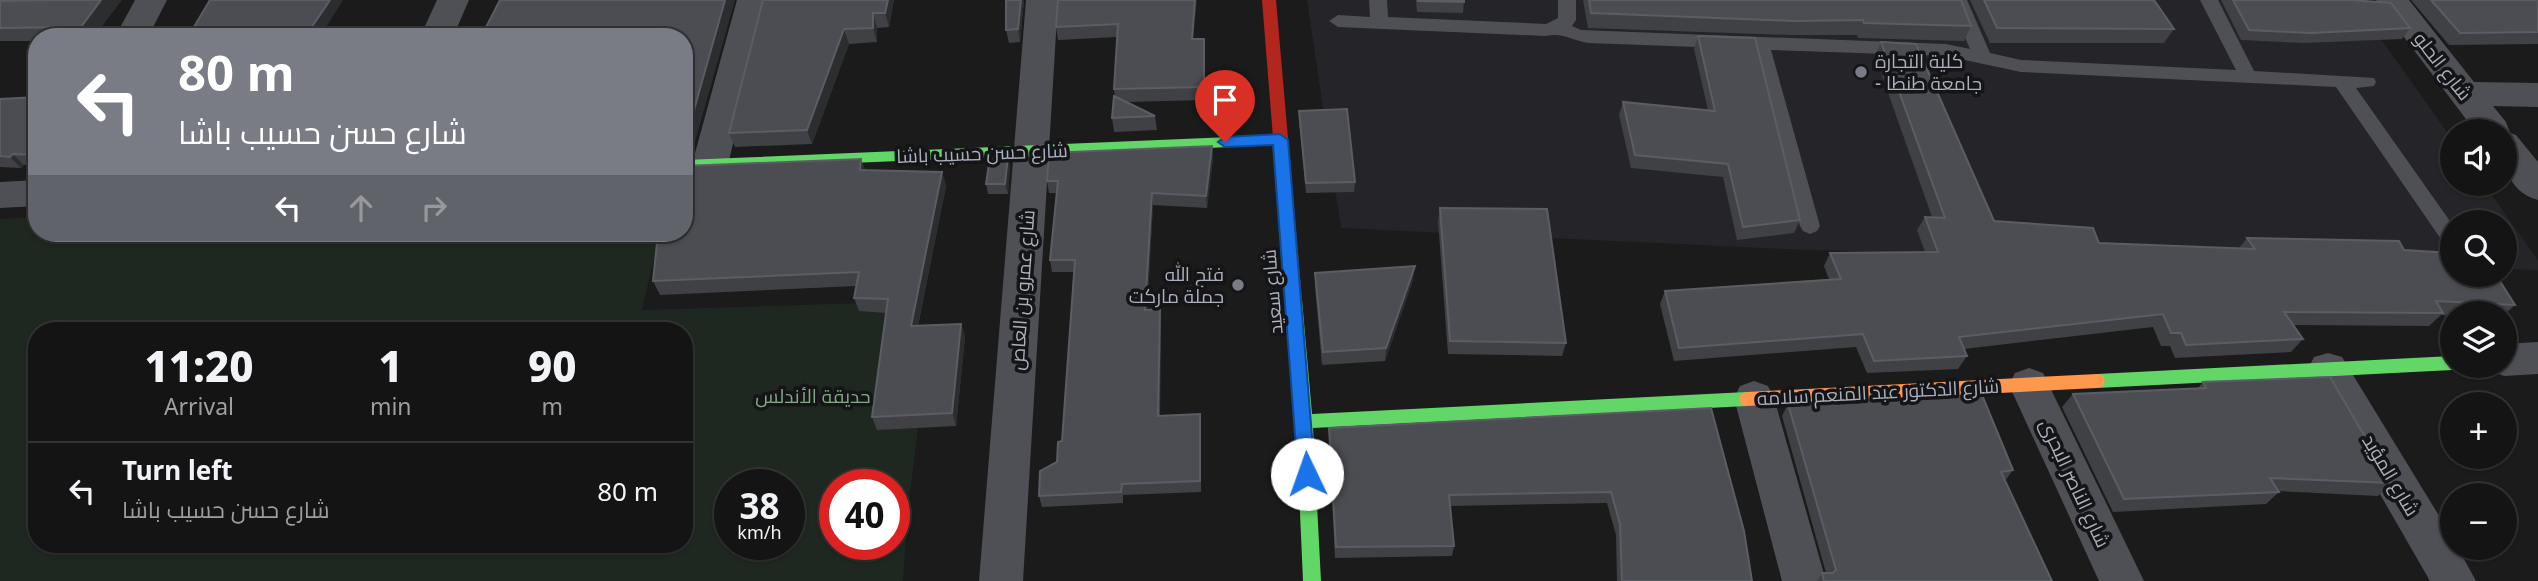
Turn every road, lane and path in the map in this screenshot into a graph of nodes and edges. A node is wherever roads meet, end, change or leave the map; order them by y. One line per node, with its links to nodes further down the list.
1 (151, 0): 14 (street)
2 (453, 0): 15 (street)
3 (753, 0): 27 (street)
4 (1042, 0): 25 (street, شارع عمرو بن العاص)
5 (1269, 0): 24 (street, شارع سعيد)
6 (1378, 0): 12 (lane)
7 (1567, 0): 13 (lane)
8 (1958, 0): 17 (lane)
9 (2209, 0): 18 (lane)
10 (2392, 0): 21 (street, شارع الحلو)
11 (1338, 21): 12 (lane)
12 (1379, 23): 13 (lane)
13 (1560, 27): 16 (lane)
14 (136, 28)
15 (440, 28)
16 (1760, 44): 17 (lane); 30 (lane)
17 (1983, 58): 18 (lane)
18 (2248, 76): 19 (lane)
19 (2341, 80): 20 (lane); 29 (lane)
20 (2367, 82)
21 (2465, 93): 22 (street); 23 (street, شارع الحلو)
22 (2538, 95)
23 (2485, 119)
24 (1280, 140): 25 (street, شارع حسن حسيب باشا); 37 (street, شارع سعيد)
25 (1032, 150): 27 (street, شارع حسن حسيب باشا); 38 (street, شارع عمرو بن العاص)
26 (2517, 160): 28 (street)
27 (697, 165)
28 (2538, 187)
29 (2440, 223)
30 (1810, 226)
31 (2538, 358): 32 (street)
32 (2517, 359)
33 (2440, 364): 34 (street, شارع الدكتور عبد المنعم سلامه)
34 (2328, 369): 35 (street, شارع الدكتور عبد المنعم سلامه); 42 (street, شارع المؤيد)
35 (2029, 385): 36 (street, شارع الدكتور عبد المنعم سلامه); 41 (street, شارع الناصر البحرى)
36 (1754, 398): 37 (street, شارع الدكتور عبد المنعم سلامه); 40 (street)
37 (1304, 421): 39 (street, شارع سعيد)
38 (1001, 581)
39 (1312, 581)
40 (1804, 581)
41 (2122, 581)
42 (2454, 581)

